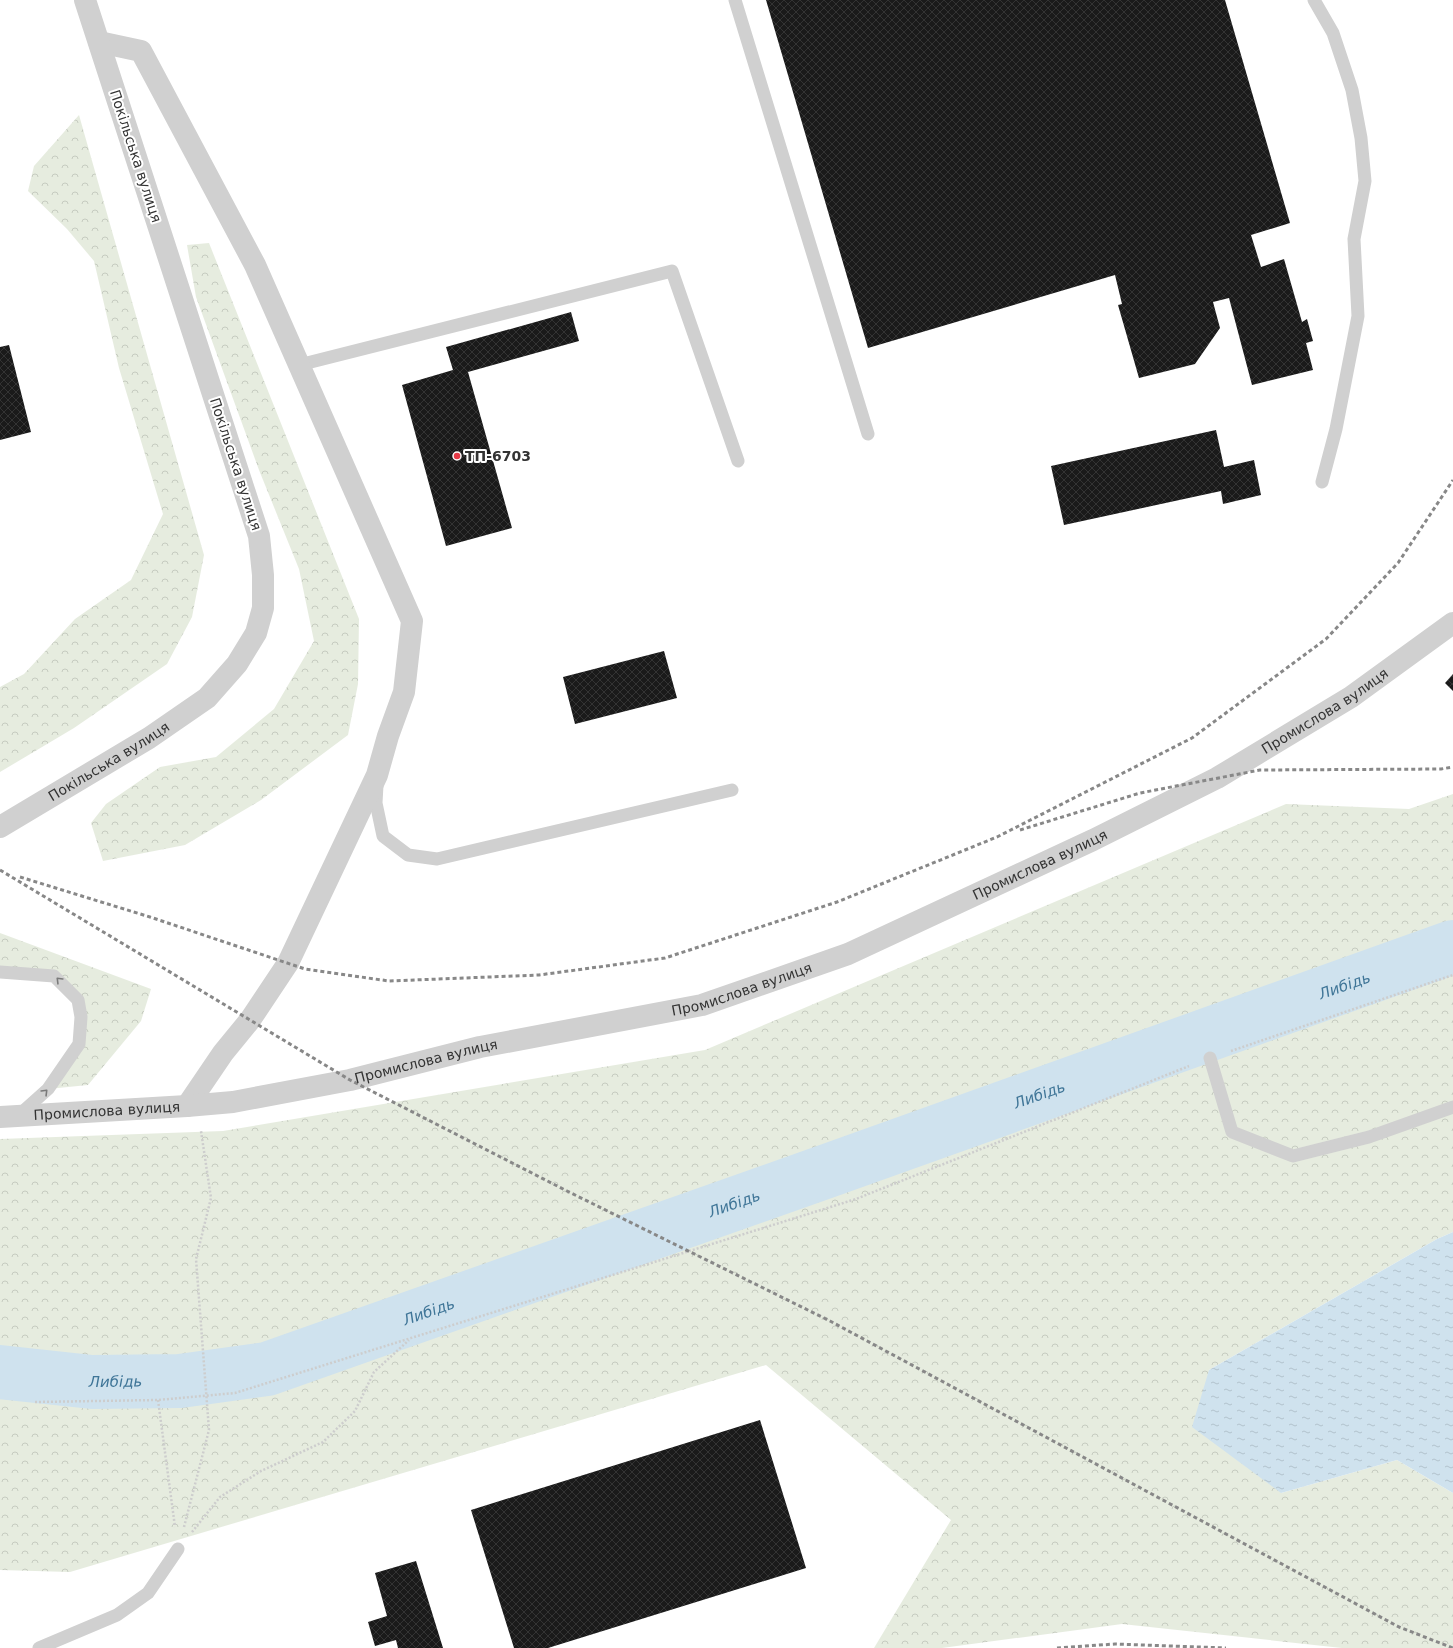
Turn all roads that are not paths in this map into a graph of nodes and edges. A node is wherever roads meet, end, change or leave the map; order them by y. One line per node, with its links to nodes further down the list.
1 (85, 0): 4 (street, Покільська вулиця)
2 (735, 0): 6 (lane)
3 (1314, 0): 8 (lane)
4 (99, 42): 5 (street); 12 (street, Покільська вулиця)
5 (299, 365): 7 (lane); 10 (street)
6 (868, 434)
7 (738, 461)
8 (1322, 482)
9 (1453, 623): 15 (street, Промислова вулиця)
10 (377, 775): 11 (lane); 15 (street)
11 (732, 790)
12 (5, 824)
13 (0, 972): 17 (lane, one-way to 13)
14 (1210, 1058): 16 (lane)
15 (192, 1106): 17 (street, Промислова вулиця)
16 (1453, 1106)
17 (8, 1117)
18 (178, 1549): 19 (lane)
19 (39, 1648)

